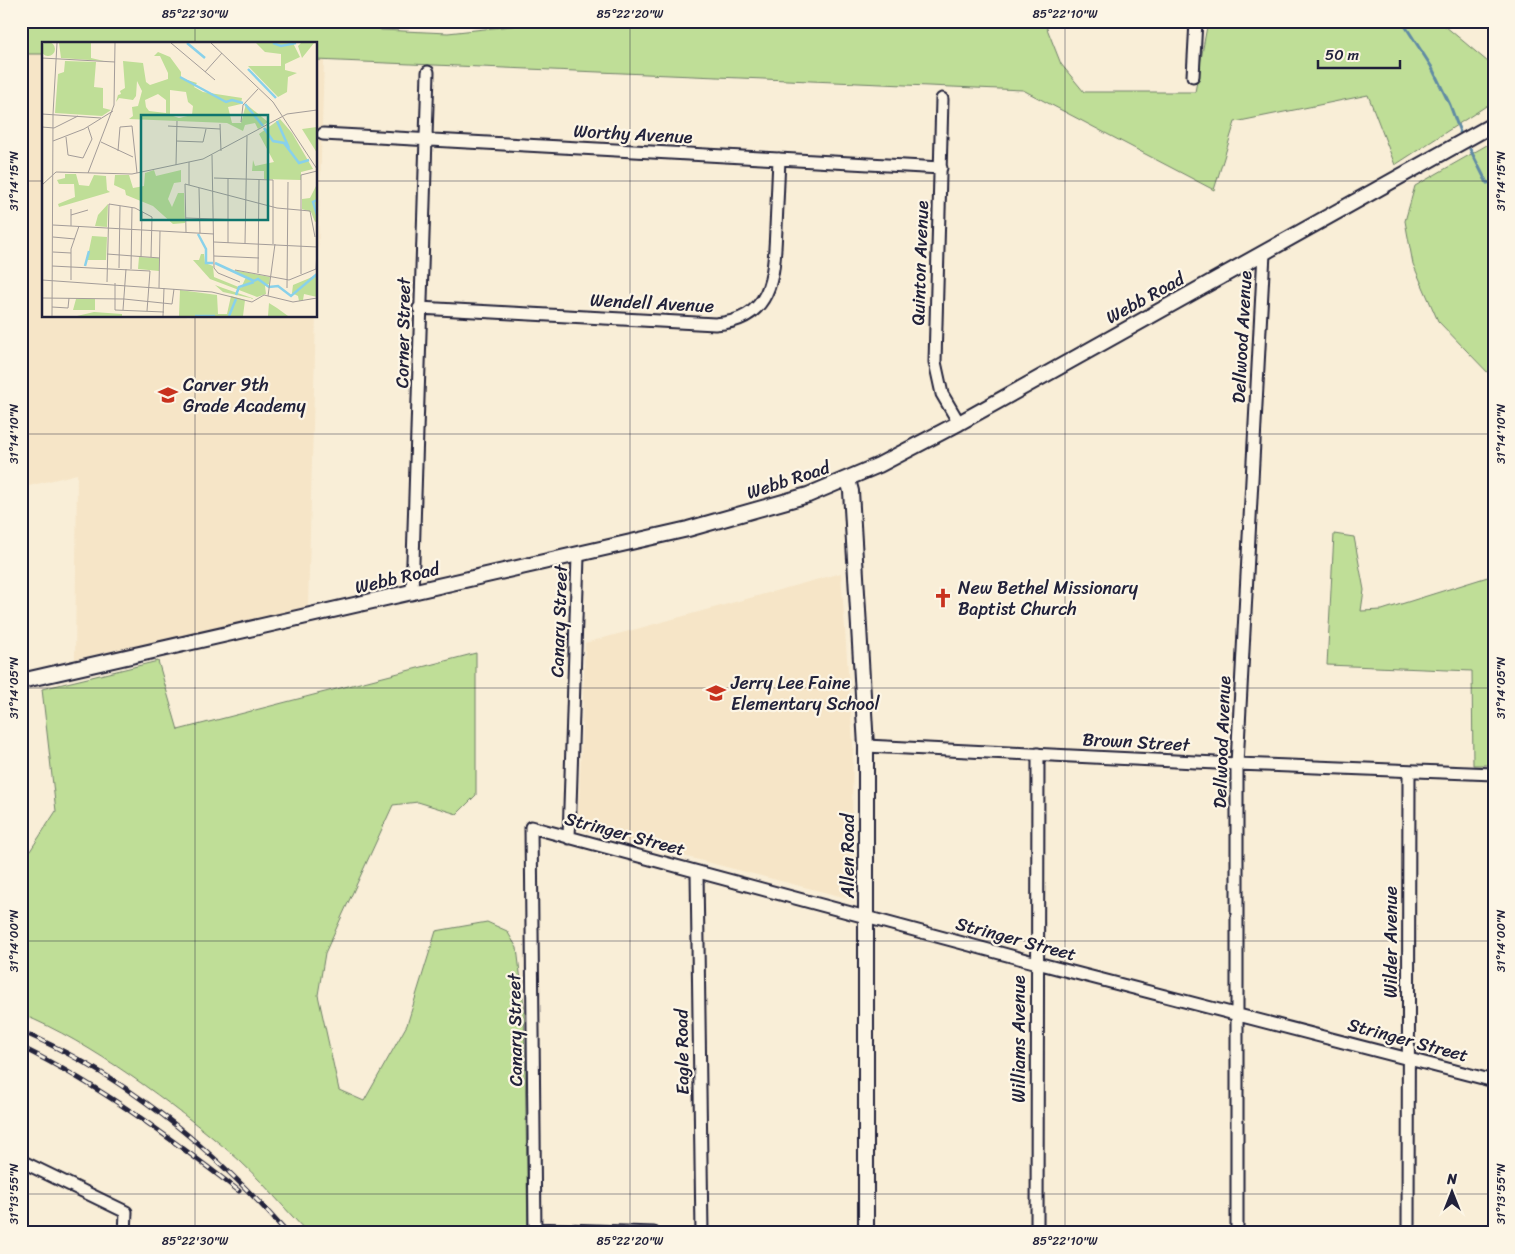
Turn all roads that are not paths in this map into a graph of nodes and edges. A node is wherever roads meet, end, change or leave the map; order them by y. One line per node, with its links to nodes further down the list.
1 (1196, 21): 3 (street)
2 (428, 72): 7 (street, Corner Street)
3 (1193, 76)
4 (942, 99): 9 (street, Quinton Avenue)
5 (1494, 124): 10 (street, Webb Road)
6 (323, 134): 7 (street, Worthy Avenue)
7 (426, 140): 8 (street, Worthy Avenue); 11 (street, Corner Street)
8 (779, 160): 9 (street, Worthy Avenue); 11 (street, Wendell Avenue)
9 (941, 168): 12 (street, Quinton Avenue)
10 (1264, 253): 12 (street, Webb Road); 19 (street, Dellwood Avenue)
11 (420, 308): 15 (street, Corner Street)
12 (959, 423): 13 (street, Webb Road)
13 (848, 480): 14 (street, Webb Road); 17 (street, Allen Road)
14 (578, 556): 15 (street, Webb Road); 23 (street, Canary Street)
15 (412, 594): 16 (street, Webb Road)
16 (21, 681)
17 (866, 746): 18 (street, Brown Street); 25 (street, Allen Road)
18 (1038, 754): 19 (street, Brown Street); 26 (street, Williams Avenue)
19 (1237, 764): 20 (street, Brown Street); 27 (street, Dellwood Avenue)
20 (1410, 771): 21 (street, Brown Street); 28 (street, Wilder Avenue)
21 (1494, 774)
22 (531, 828): 23 (street, Stringer Street); 31 (street, Canary Street)
23 (569, 838): 24 (street, Stringer Street)
24 (697, 872): 25 (street, Stringer Street); 34 (street, Eagle Road)
25 (866, 916): 26 (street, Stringer Street); 35 (street, Allen Road)
26 (1037, 963): 27 (street, Stringer Street); 36 (street, Williams Avenue)
27 (1237, 1014): 28 (street, Stringer Street); 37 (street, Dellwood Avenue)
28 (1408, 1059): 29 (street, Stringer Street); 38 (street, Wilder Avenue)
29 (1494, 1081)
30 (21, 1161): 32 (street)
31 (534, 1231): 33 (street)
32 (125, 1233)
33 (654, 1233)
34 (702, 1233)
35 (866, 1233)
36 (1037, 1233)
37 (1237, 1233)
38 (1408, 1233)

